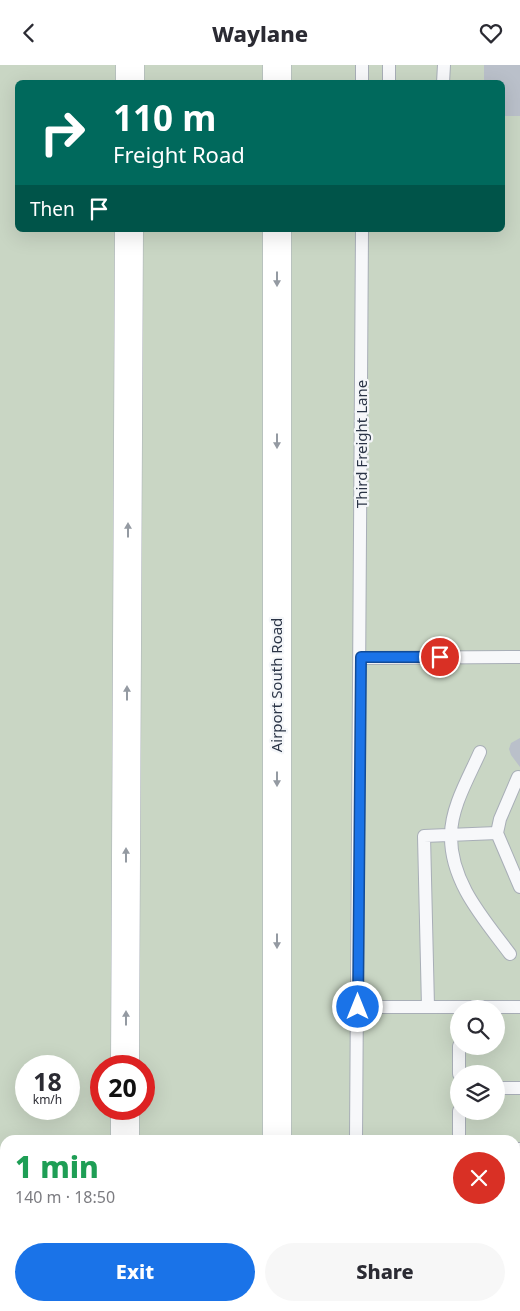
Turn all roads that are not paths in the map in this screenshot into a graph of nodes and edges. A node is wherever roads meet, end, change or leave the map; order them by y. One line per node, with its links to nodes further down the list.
1 (130, 65): 6 (main road)
2 (277, 65): 7 (main road)
3 (362, 65): 8 (lane)
4 (389, 65): 9 (lane)
5 (444, 65): 10 (lane)
6 (130, 80)
7 (277, 80)
8 (362, 80)
9 (389, 80)
10 (443, 80)
11 (129, 232): 27 (main road, one-way to 11)
12 (277, 232): 33 (main road, Airport South Road, one-way to 33)
13 (362, 232): 14 (lane, Third Freight Lane)
14 (361, 657): 15 (lane); 22 (lane, Third Freight Lane)
15 (520, 657)
16 (480, 752): 19 (lane)
17 (518, 777): 18 (lane)
18 (497, 833): 19 (lane); 20 (lane)
19 (451, 835): 21 (lane); 23 (lane)
20 (520, 887)
21 (510, 954)
22 (358, 1007): 23 (lane); 34 (lane, Third Freight Lane)
23 (428, 1007): 26 (lane)
24 (505, 1007): 25 (lane)
25 (520, 1007)
26 (450, 1008)
27 (126, 1055)
28 (505, 1088): 29 (lane)
29 (520, 1088)
30 (125, 1120): 32 (main road)
31 (459, 1120): 35 (lane)
32 (125, 1135)
33 (276, 1135)
34 (356, 1135)
35 (459, 1135)

